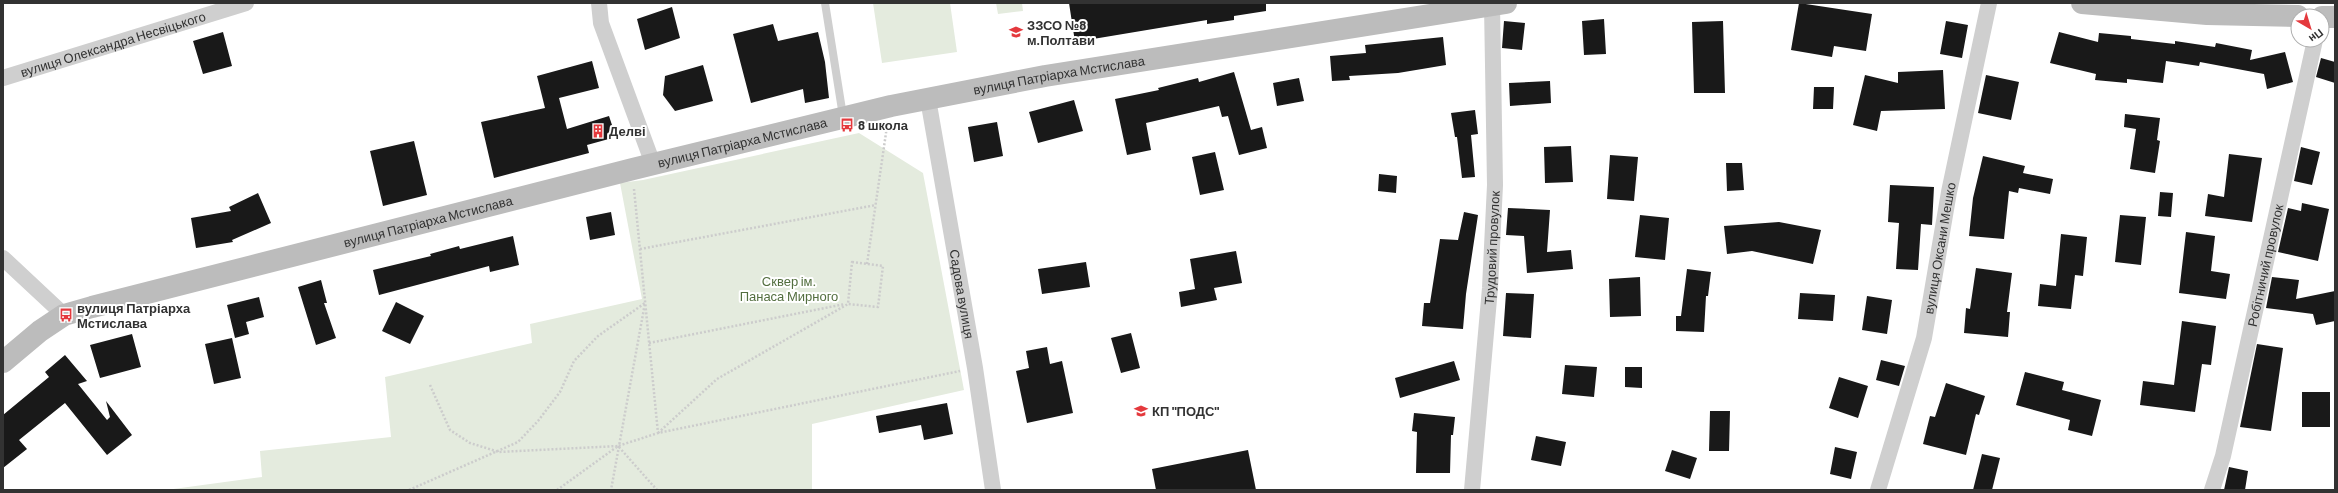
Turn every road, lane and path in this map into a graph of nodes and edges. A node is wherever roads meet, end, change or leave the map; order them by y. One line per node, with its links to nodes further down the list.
1 (246, 3): 9 (street, вулиця Олександра Несвіцького)
2 (599, 3): 13 (street)
3 (825, 3): 12 (lane)
4 (1989, 3): 34 (street, вулиця Оксани Мешко)
5 (2082, 3): 7 (main road)
6 (1499, 4): 10 (main road, вулиця Патріарха Мстислава); 33 (street, Трудовий провулок)
7 (2290, 16)
8 (2313, 48): 35 (street, Робітничий провулок)
9 (3, 78)
10 (928, 99): 11 (main road, вулиця Патріарха Мстислава); 32 (street, Садова вулиця)
11 (891, 106): 12 (main road, вулиця Патріарха Мстислава); 14 (path)
12 (843, 116): 13 (main road, вулиця Патріарха Мстислава)
13 (643, 166): 15 (path); 20 (main road, вулиця Патріарха Мстислава)
14 (876, 205): 15 (path); 17 (path)
15 (640, 249): 18 (path)
16 (3, 258): 20 (street)
17 (867, 264): 19 (path); 19 (path)
18 (645, 303): 21 (path); 26 (path); 27 (path)
19 (848, 304): 21 (path); 25 (path)
20 (64, 315): 22 (main road, вулиця Патріарха Мстислава)
21 (649, 343): 25 (path)
22 (3, 362)
23 (943, 374): 25 (path)
24 (430, 385): 27 (path)
25 (658, 433): 26 (path)
26 (618, 446): 27 (path); 29 (path); 30 (path); 31 (path)
27 (499, 452): 28 (path)
28 (409, 490)
29 (557, 490)
30 (611, 490)
31 (657, 490)
32 (993, 490)
33 (1472, 490)
34 (1878, 490)
35 (2212, 490)

